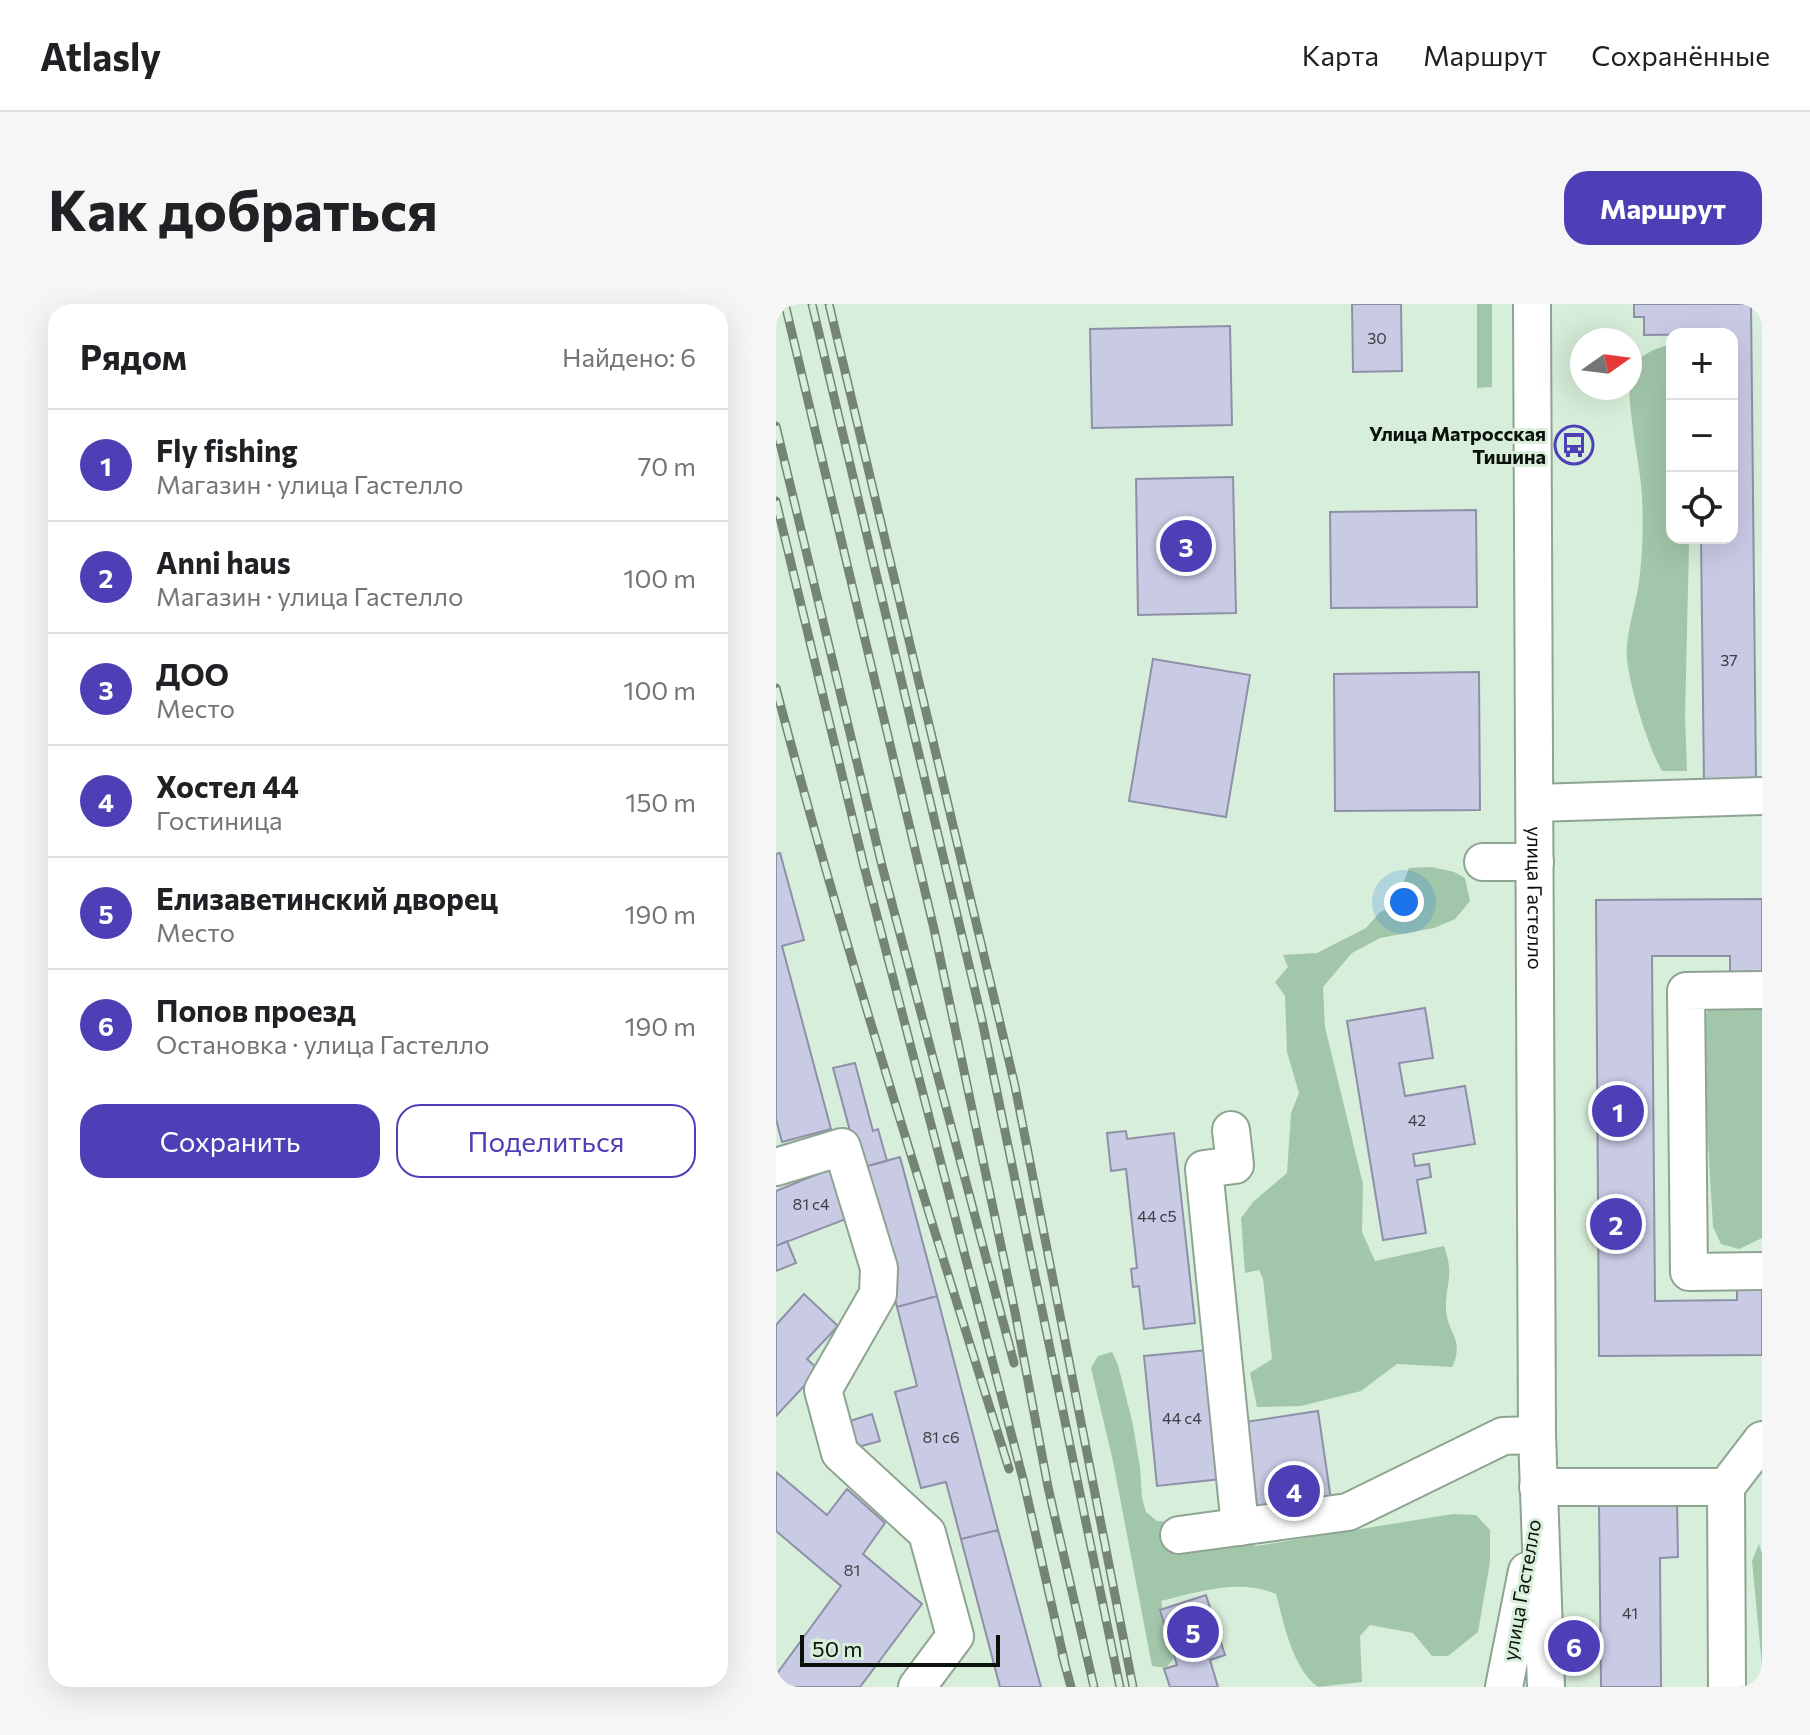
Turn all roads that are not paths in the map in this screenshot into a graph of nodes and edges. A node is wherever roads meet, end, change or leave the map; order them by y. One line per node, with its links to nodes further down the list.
1 (1532, 304): 3 (street, улица Гастелло)
2 (1762, 796): 3 (street)
3 (1535, 803): 5 (street, улица Гастелло)
4 (1483, 862): 5 (street)
5 (1535, 862): 10 (street, улица Гастелло)
6 (1762, 990): 9 (street)
7 (1231, 1130): 14 (street)
8 (776, 1167): 16 (street)
9 (1762, 1271)
10 (1537, 1435): 13 (street, улица Гастелло); 14 (street)
11 (1762, 1440): 12 (street)
12 (1726, 1487): 13 (street); 19 (street)
13 (1538, 1490): 17 (street, улица Гастелло); 18 (street, улица Гастелло)
14 (1240, 1527): 15 (street)
15 (1179, 1535)
16 (917, 1687)
17 (1504, 1687)
18 (1546, 1687)
19 (1727, 1687)

